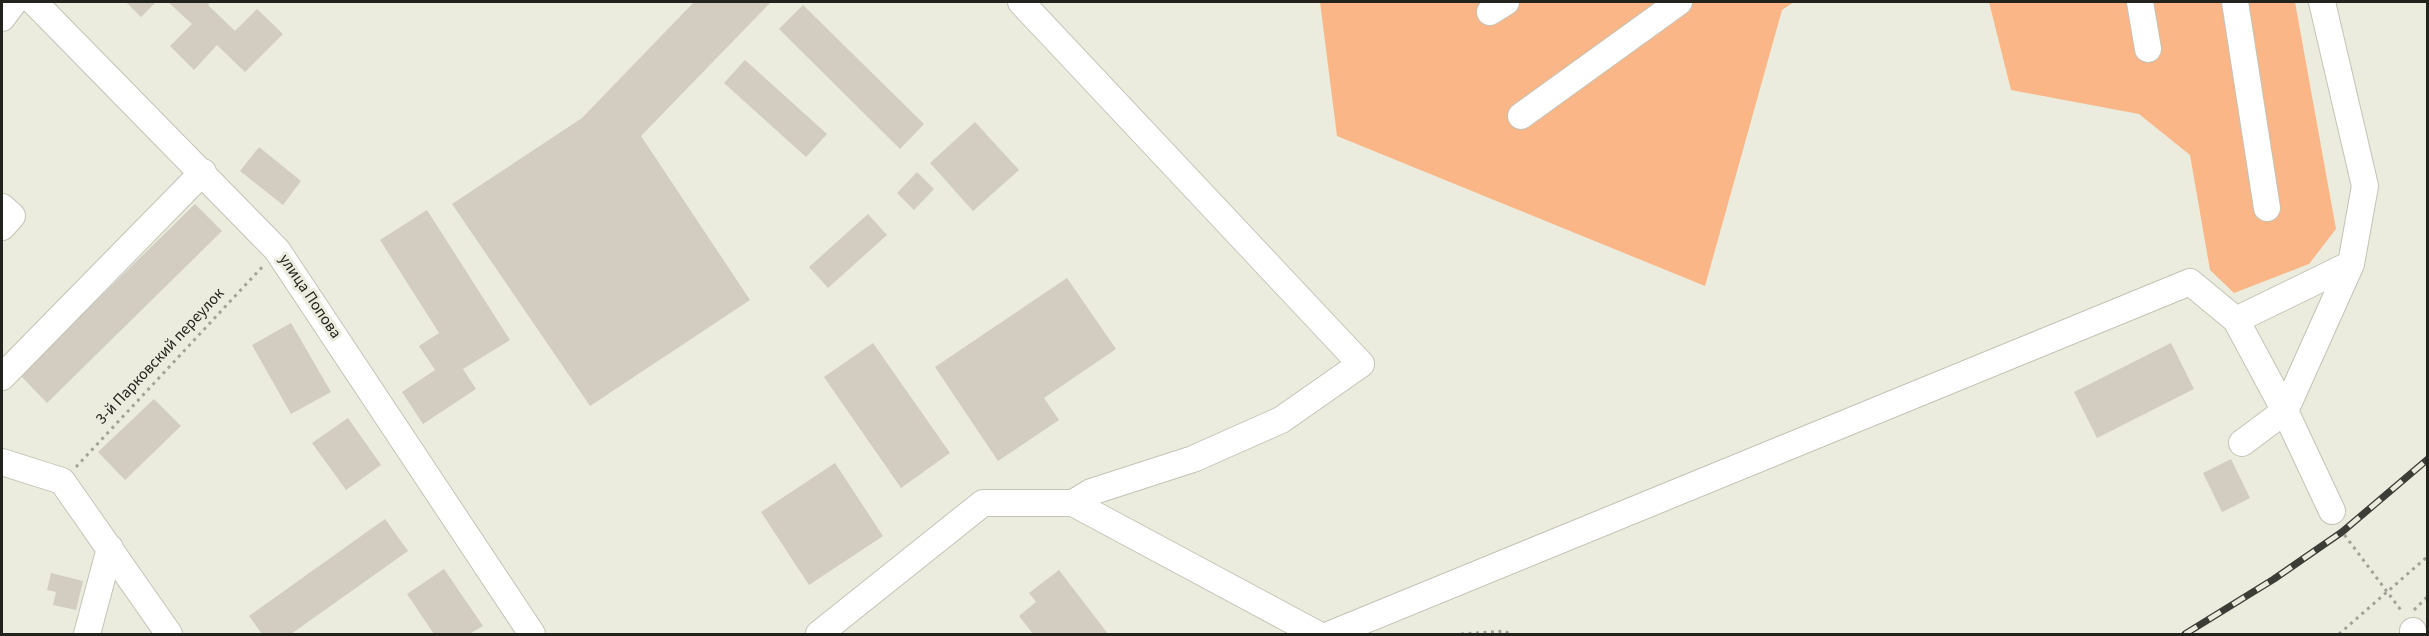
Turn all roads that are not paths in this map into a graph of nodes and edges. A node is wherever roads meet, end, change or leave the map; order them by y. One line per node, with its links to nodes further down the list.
1 (14, 2): 8 (street)
2 (34, 2): 11 (street, улица Попова)
3 (1022, 2): 19 (street)
4 (1678, 2): 10 (street)
5 (2140, 2): 9 (street)
6 (2235, 2): 12 (street)
7 (2322, 2): 13 (street)
8 (2, 18)
9 (2148, 49)
10 (1521, 116)
11 (202, 172): 15 (street); 24 (street, улица Попова)
12 (2267, 208)
13 (2351, 264): 14 (street); 16 (street)
14 (2236, 320): 16 (street); 27 (street)
15 (2, 377)
16 (2285, 411): 17 (street); 20 (street)
17 (2242, 443)
18 (2, 462): 21 (street)
19 (1073, 503): 25 (street); 26 (street)
20 (2332, 511)
21 (110, 548): 22 (street); 23 (street)
22 (87, 634)
23 (169, 634)
24 (532, 634)
25 (819, 634)
26 (1317, 634)
27 (1331, 634)

